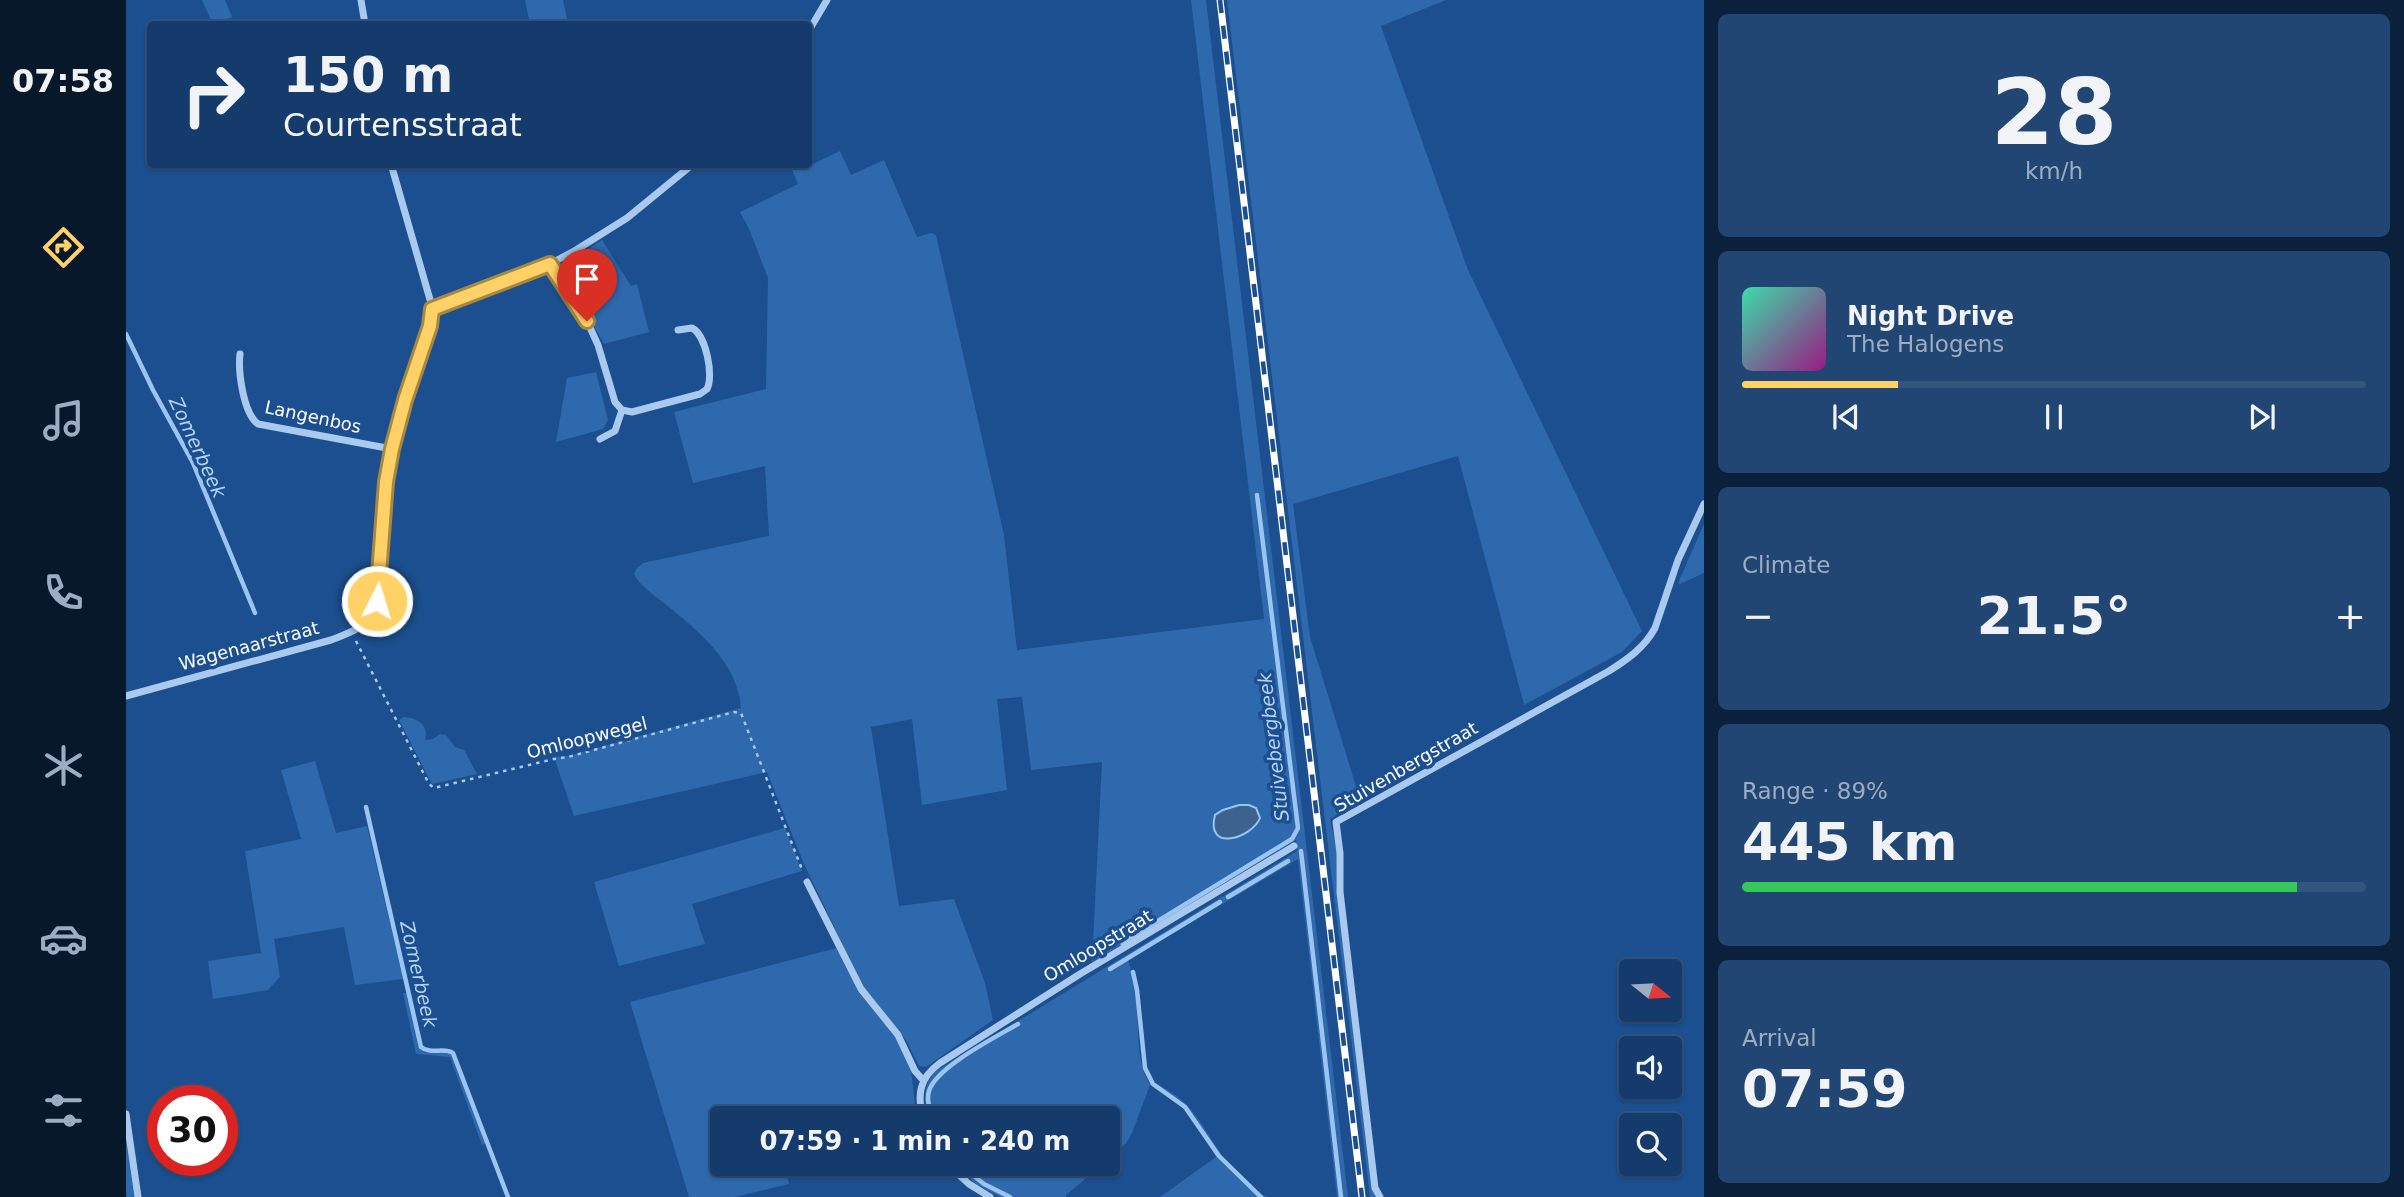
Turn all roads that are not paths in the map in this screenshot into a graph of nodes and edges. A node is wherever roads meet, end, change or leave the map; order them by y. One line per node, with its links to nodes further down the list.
1 (363, 0): 3 (street)
2 (827, 0): 4 (street)
3 (365, 21)
4 (812, 25)
5 (392, 168): 8 (street)
6 (688, 168): 7 (street)
7 (550, 264): 8 (street); 11 (street)
8 (432, 309): 13 (street)
9 (678, 330): 11 (street)
10 (240, 354): 13 (street, Langenbos)
11 (622, 410): 12 (street)
12 (600, 439)
13 (392, 449): 15 (street, Wagenaarstraat)
14 (1704, 503): 24 (street, Stuivenbergstraat)
15 (126, 696)
16 (1294, 846): 18 (street, Omloopstraat)
17 (807, 882): 18 (street)
18 (923, 1080): 19 (street)
19 (921, 1106)
20 (126, 1114): 22 (street)
21 (960, 1176): 23 (street)
22 (138, 1197)
23 (989, 1197)
24 (1380, 1197)

